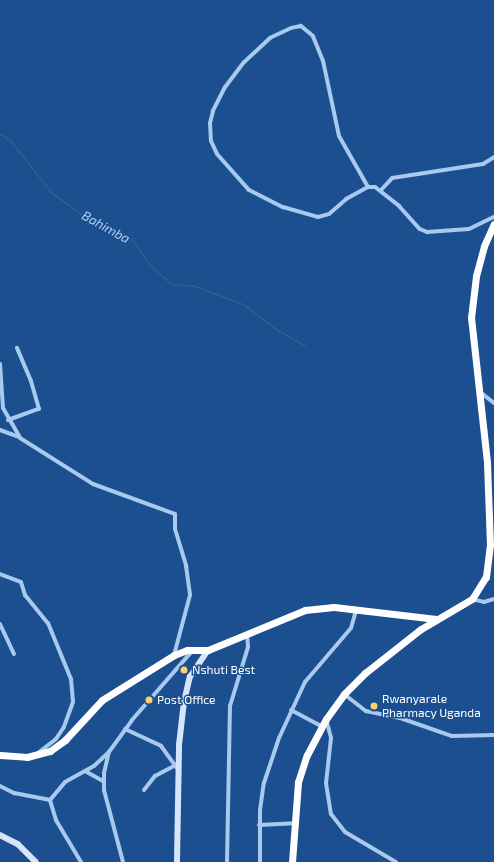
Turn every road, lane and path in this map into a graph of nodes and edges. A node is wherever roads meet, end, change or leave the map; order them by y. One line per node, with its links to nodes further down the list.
1 (494, 157): 3 (street)
2 (368, 187): 2 (street); 3 (street)
3 (381, 190): 4 (street)
4 (494, 217)
5 (494, 224): 9 (highway)
6 (17, 348): 11 (street)
7 (0, 364): 8 (street)
8 (1, 385): 11 (street)
9 (480, 392): 10 (street); 14 (highway)
10 (494, 403)
11 (8, 420): 13 (street)
12 (0, 430): 13 (street)
13 (20, 438): 25 (street)
14 (492, 505): 16 (highway)
15 (0, 574): 34 (street)
16 (472, 599): 17 (street); 19 (highway)
17 (494, 599)
18 (356, 611): 19 (highway); 21 (highway); 27 (street)
19 (436, 619): 26 (highway)
20 (0, 624): 24 (street)
21 (247, 634): 23 (highway); 49 (street)
22 (194, 649): 23 (highway); 25 (highway); 30 (street)
23 (208, 650): 37 (street)
24 (14, 654)
25 (174, 655): 34 (highway)
26 (344, 694): 28 (highway); 31 (street)
27 (291, 710): 29 (street); 43 (street)
28 (326, 719): 29 (highway); 52 (street)
29 (321, 726): 42 (highway)
30 (125, 729): 32 (street); 35 (street)
31 (494, 735)
32 (109, 752): 36 (street); 38 (street)
33 (0, 755): 34 (highway)
34 (35, 756)
35 (174, 766): 37 (street); 40 (street)
36 (85, 771): 38 (street); 41 (street)
37 (179, 771): 48 (street)
38 (103, 781): 47 (street)
39 (0, 786): 41 (street)
40 (144, 790)
41 (50, 800): 46 (street)
42 (294, 823): 43 (street); 51 (highway)
43 (259, 825): 50 (street)
44 (0, 836): 45 (street)
45 (36, 862)
46 (81, 862)
47 (123, 862)
48 (177, 862)
49 (226, 862)
50 (260, 862)
51 (292, 862)
52 (396, 862)

